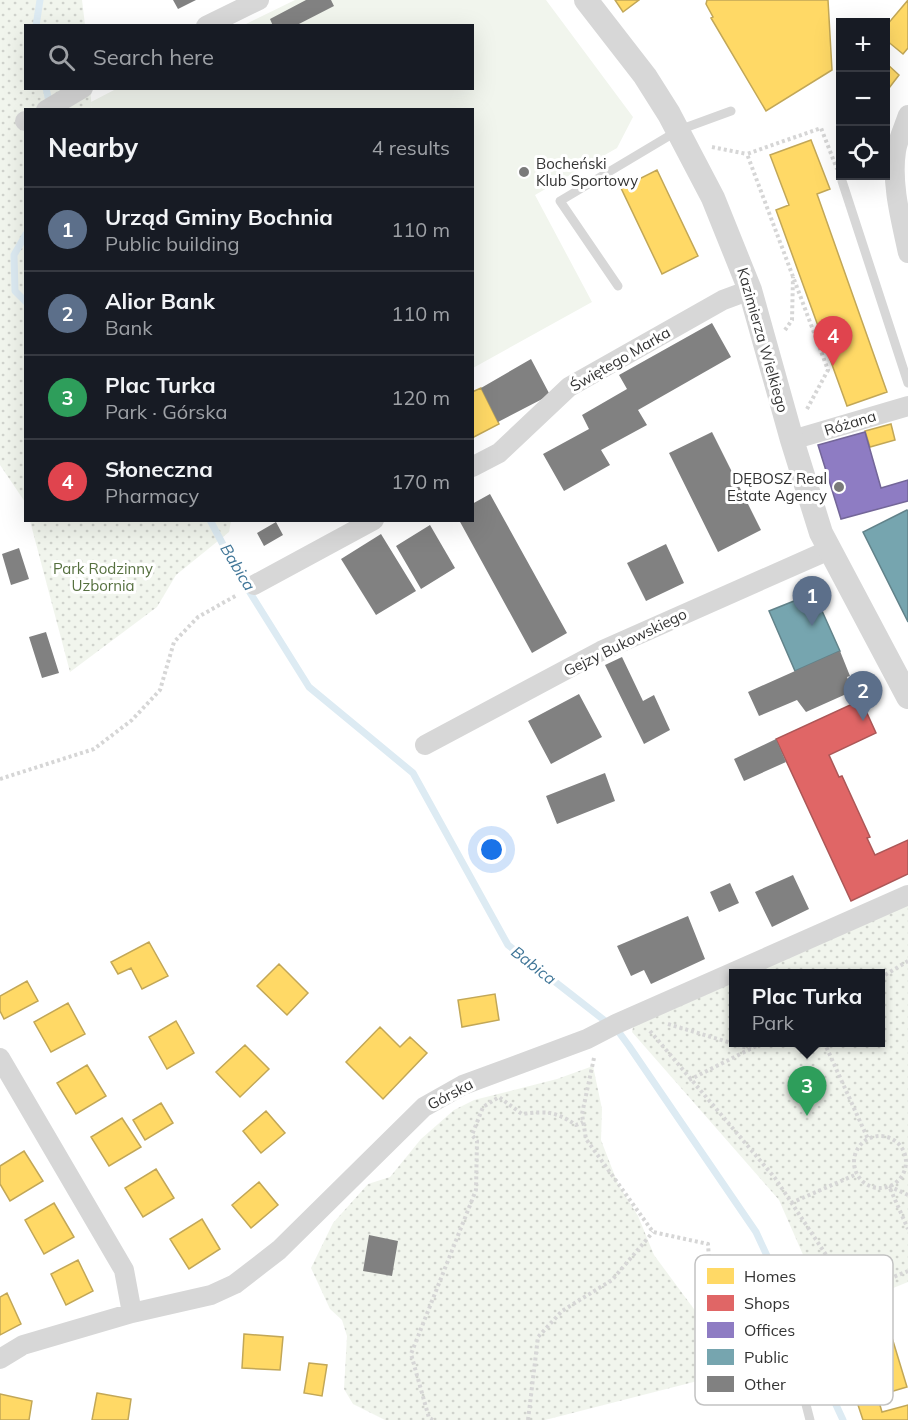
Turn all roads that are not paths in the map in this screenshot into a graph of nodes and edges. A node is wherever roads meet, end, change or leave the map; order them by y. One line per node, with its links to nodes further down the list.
1 (259, 0): 3 (street)
2 (586, 0): 8 (street, Kazimierza Wielkiego)
3 (210, 24)
4 (80, 90): 5 (street)
5 (49, 108)
6 (731, 111): 8 (lane)
7 (908, 115): 10 (street)
8 (679, 130): 11 (lane); 12 (street, Kazimierza Wielkiego)
9 (842, 181): 13 (lane)
10 (908, 253)
11 (618, 286)
12 (750, 290): 15 (street, Kazimierza Wielkiego); 16 (street, Świętego Marka)
13 (908, 383)
14 (908, 406): 15 (street, Różana)
15 (792, 440): 18 (street, Kazimierza Wielkiego)
16 (474, 466)
17 (370, 522): 19 (street)
18 (829, 550): 20 (street, Kazimierza Wielkiego); 21 (street, Gejzy Bukowskiego)
19 (255, 585)
20 (908, 697)
21 (425, 745)
22 (908, 895): 23 (street, Górska)
23 (741, 969)
24 (729, 974): 26 (street, Górska)
25 (0, 1058): 26 (street)
26 (132, 1313): 27 (street, Górska)
27 (0, 1359)
28 (806, 1405): 29 (lane)
29 (810, 1420)

